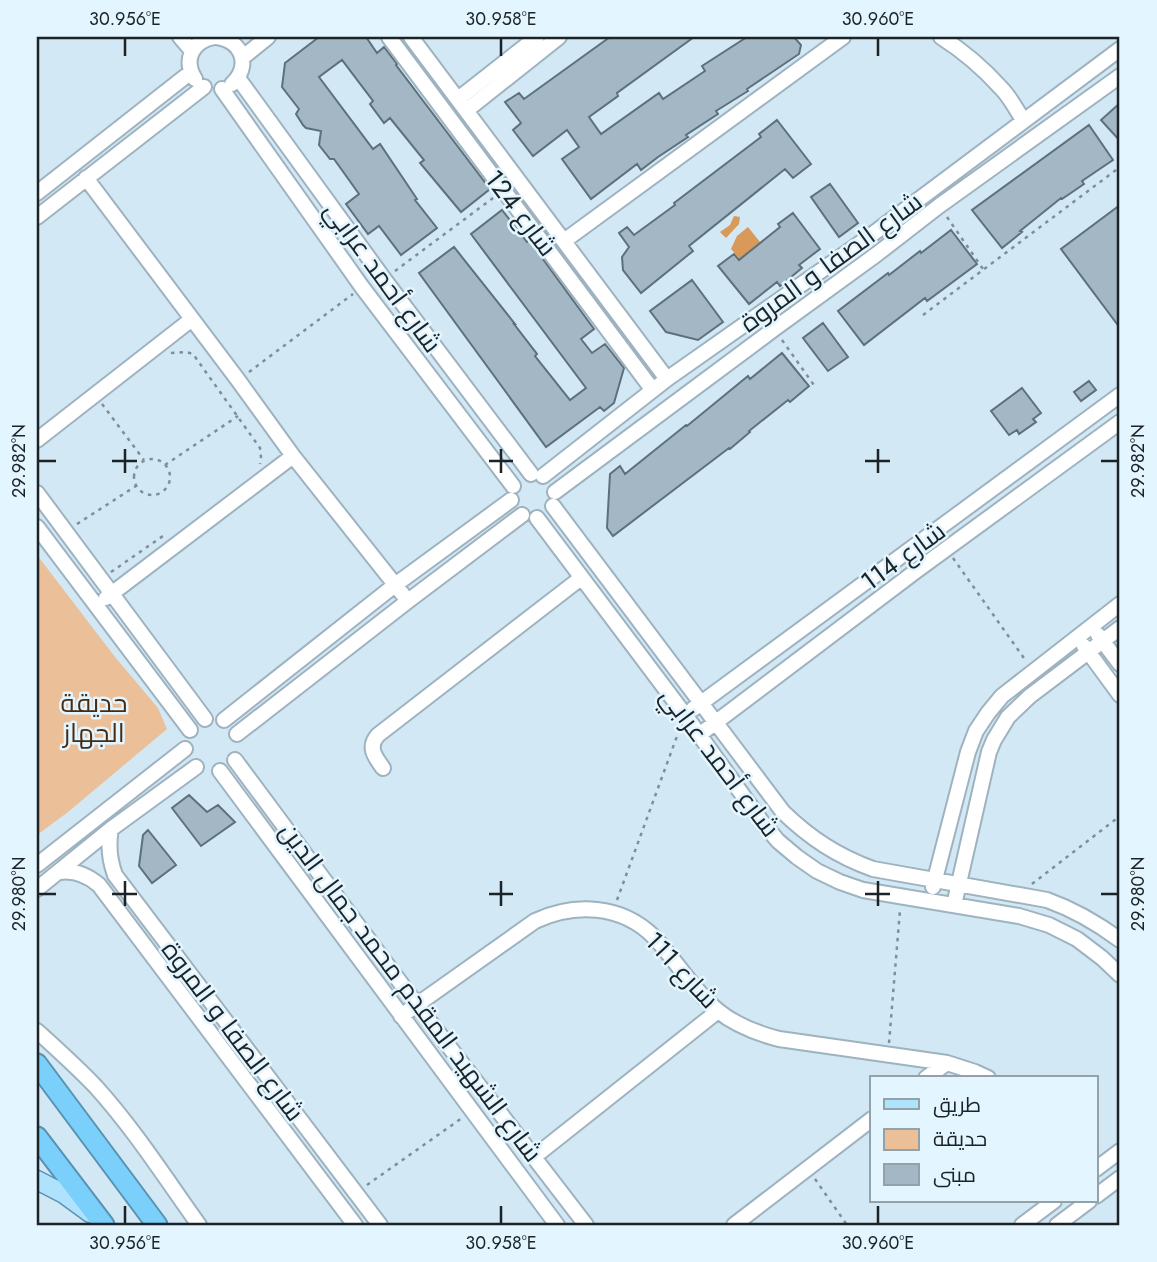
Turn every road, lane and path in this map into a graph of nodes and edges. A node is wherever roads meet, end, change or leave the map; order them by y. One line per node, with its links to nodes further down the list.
1 (180, 37): 12 (street)
2 (208, 37): 3 (street); 12 (street)
3 (223, 37): 13 (street)
4 (268, 37): 13 (street)
5 (388, 37): 23 (street, شارع 124)
6 (411, 37): 19 (street, شارع 124)
7 (537, 37): 19 (street)
8 (559, 37): 19 (street)
9 (843, 37): 28 (street)
10 (941, 37): 20 (street)
11 (1120, 49): 20 (street, شارع الصفا و المروة)
12 (192, 51): 14 (street)
13 (242, 58): 16 (street)
14 (191, 72): 17 (street); 24 (street)
15 (1120, 76): 25 (street, شارع الصفا و المروة)
16 (238, 78): 18 (street); 31 (street, شارع أحمد عرابي)
17 (204, 87): 18 (street); 22 (street)
18 (222, 89): 32 (street, شارع أحمد عرابي)
19 (462, 104): 28 (street, شارع 124)
20 (1023, 120): 27 (street, شارع الصفا و المروة)
21 (1120, 167): 30 (path)
22 (86, 178): 26 (street); 34 (street)
23 (504, 190): 31 (path); 40 (street, شارع 124)
24 (37, 193)
25 (939, 206): 29 (street, شارع الصفا و المروة); 30 (path)
26 (37, 217)
27 (866, 239): 29 (street); 37 (street, شارع الصفا و المروة)
28 (564, 241): 37 (street, شارع 124)
29 (877, 254): 35 (street, شارع الصفا و المروة)
30 (984, 270): 33 (path)
31 (384, 279): 50 (street, شارع أحمد عرابي)
32 (362, 287): 38 (path); 52 (street, شارع أحمد عرابي)
33 (923, 315)
34 (192, 319): 38 (street); 45 (street)
35 (774, 329): 39 (path); 54 (street, شارع الصفا و المروة)
36 (171, 353): 43 (path)
37 (667, 379): 40 (street, شارع الصفا و المروة)
38 (238, 380): 46 (street)
39 (816, 388)
40 (652, 389): 50 (street, شارع الصفا و المروة)
41 (1120, 395): 60 (street, شارع 114)
42 (101, 402): 47 (path)
43 (238, 415): 48 (path); 49 (path)
44 (1120, 422): 59 (street, شارع 114)
45 (37, 440)
46 (293, 456): 64 (street); 65 (street)
47 (145, 460): 48 (path); 51 (path)
48 (165, 465): 51 (path)
49 (256, 473)
50 (537, 475): 52 (street); 54 (street)
51 (136, 486): 57 (path)
52 (512, 493): 55 (street); 64 (street)
53 (37, 494): 57 (street)
54 (554, 499): 55 (street); 77 (street, شارع أحمد عرابي)
55 (529, 517): 62 (street, شارع أحمد عرابي); 66 (street)
56 (37, 527): 68 (street)
57 (66, 532): 63 (street)
58 (167, 533): 63 (path)
59 (947, 549): 61 (street, شارع 114); 75 (path)
60 (903, 556): 61 (street); 77 (street, شارع 114)
61 (916, 572): 81 (street, شارع 114)
62 (581, 578): 78 (street, شارع أحمد عرابي); 88 (street)
63 (101, 579): 65 (street)
64 (395, 585): 66 (street); 80 (street)
65 (112, 593): 68 (street); 79 (street)
66 (408, 601): 83 (street)
67 (1120, 604): 69 (street)
68 (96, 605): 82 (street)
69 (1091, 625): 71 (street); 72 (street)
70 (1120, 628): 72 (street)
71 (1077, 637): 73 (street); 75 (street)
72 (1103, 641): 73 (street); 74 (street)
73 (1088, 652): 76 (street); 96 (street)
74 (1120, 664)
75 (1034, 670): 95 (street)
76 (1120, 695)
77 (700, 704): 78 (street, شارع 114); 81 (street, شارع أحمد عرابي)
78 (685, 715): 84 (street, شارع أحمد عرابي); 103 (path)
79 (205, 719): 80 (street); 82 (street)
80 (223, 720): 83 (street)
81 (715, 723): 84 (street, شارع 114); 95 (street, شارع أحمد عرابي)
82 (190, 730): 85 (street)
83 (237, 734): 86 (street)
84 (699, 735): 100 (street, شارع أحمد عرابي)
85 (185, 749): 87 (street); 92 (street)
86 (235, 760): 89 (street); 106 (street, شارع الشهيد المقدم محمد جمال الدين)
87 (196, 767): 89 (street); 91 (street)
88 (383, 768)
89 (220, 771): 108 (street, شارع الشهيد المقدم محمد جمال الدين)
90 (1120, 816): 99 (path)
91 (111, 829): 93 (street); 94 (street, شارع الصفا و المروة)
92 (37, 864)
93 (60, 872): 97 (street, شارع الصفا و المروة); 98 (street)
94 (115, 875): 97 (street); 124 (street, شارع الصفا و المروة)
95 (935, 880): 96 (street, شارع أحمد عرابي); 101 (street)
96 (958, 884): 99 (street, شارع أحمد عرابي); 102 (street)
97 (99, 885): 131 (street, شارع الصفا و المروة)
98 (37, 889)
99 (1019, 894): 104 (street, شارع أحمد عرابي)
100 (901, 896): 101 (street, شارع أحمد عرابي); 110 (path)
101 (930, 901): 102 (street, شارع أحمد عرابي)
102 (954, 905): 105 (street, شارع أحمد عرابي)
103 (612, 913): 106 (street, شارع 111); 107 (street, شارع 111)
104 (1120, 940)
105 (1120, 975)
106 (417, 1004): 108 (street, شارع 111); 119 (street, شارع الشهيد المقدم محمد جمال الدين)
107 (718, 1011): 110 (street, شارع 111); 119 (street)
108 (401, 1016): 115 (street, شارع الشهيد المقدم محمد جمال الدين)
109 (37, 1031): 130 (street)
110 (888, 1055): 111 (street, شارع 111)
111 (947, 1063): 113 (street); 114 (street, شارع 111)
112 (37, 1064): 129 (highway)
113 (929, 1076)
114 (983, 1076)
115 (472, 1111): 124 (path); 133 (street, شارع الشهيد المقدم محمد جمال الدين)
116 (870, 1121): 120 (street)
117 (37, 1137): 128 (highway)
118 (1120, 1151): 121 (street)
119 (534, 1157): 134 (street, شارع الشهيد المقدم محمد جمال الدين)
120 (807, 1168): 135 (street); 136 (path)
121 (1098, 1168)
122 (1120, 1178): 125 (street)
123 (37, 1180): 128 (main road)
124 (356, 1193): 132 (street, شارع الصفا و المروة)
125 (1098, 1194)
126 (1053, 1202): 137 (street)
127 (1088, 1202): 138 (street)
128 (103, 1225)
129 (157, 1225)
130 (199, 1225)
131 (355, 1225)
132 (380, 1225)
133 (557, 1225)
134 (586, 1225)
135 (734, 1225)
136 (847, 1225)
137 (1022, 1225)
138 (1057, 1225)

